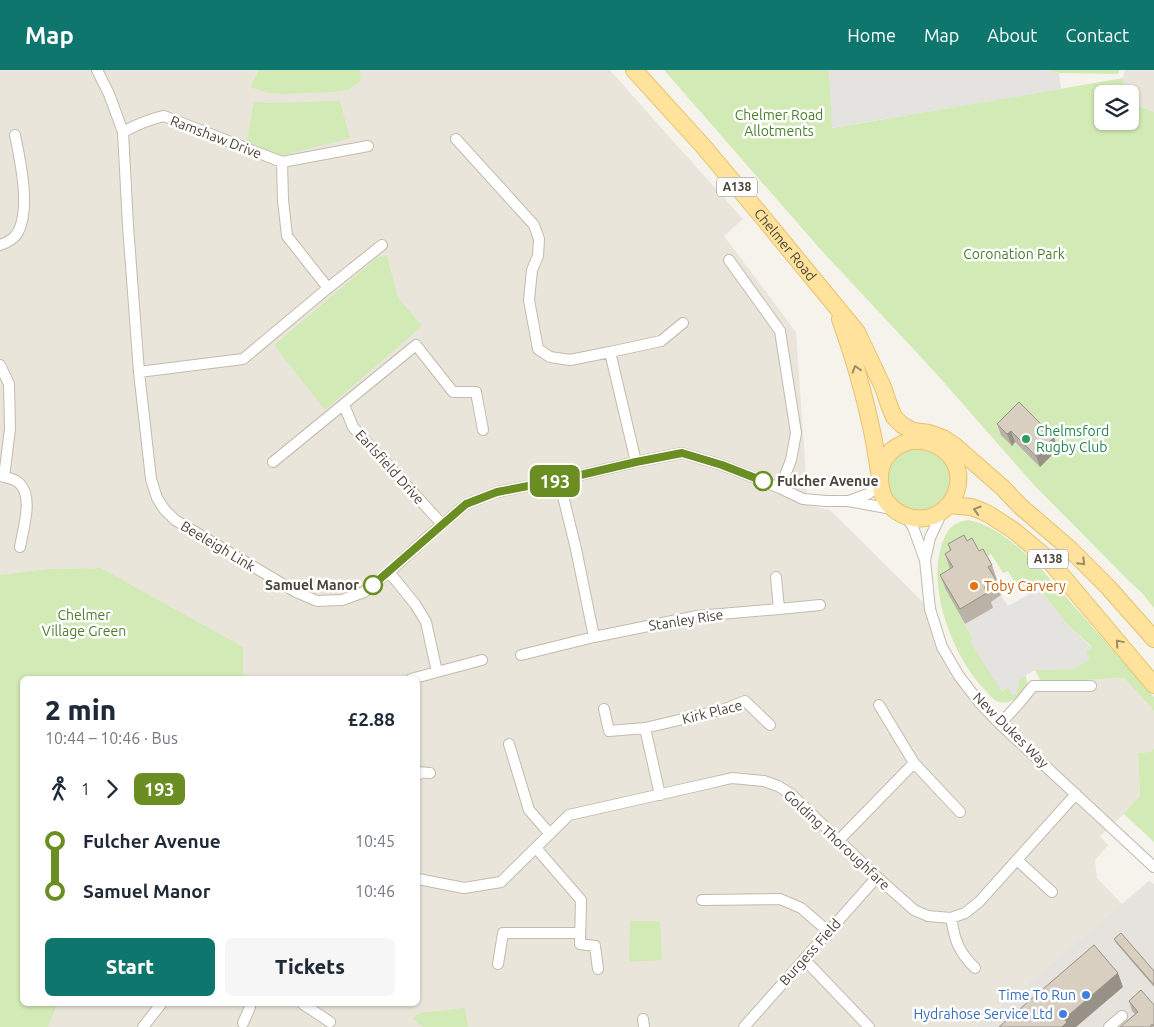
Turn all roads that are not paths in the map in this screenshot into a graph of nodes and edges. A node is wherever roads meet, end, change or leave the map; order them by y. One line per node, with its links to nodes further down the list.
1 (97, 70): 3 (street, Beeleigh Link)
2 (634, 70): 12 (main road, Chelmer Road / A138)
3 (123, 132): 7 (street, Ramshaw Drive); 17 (street, Beeleigh Link)
4 (15, 135): 8 (street)
5 (456, 139): 14 (street)
6 (368, 146): 7 (street)
7 (282, 162): 11 (street)
8 (0, 245)
9 (382, 245): 11 (street)
10 (730, 260): 27 (street)
11 (328, 288): 17 (street)
12 (836, 307): 15 (main road, Chelmer Road / A138); 26 (main road, Chelmer Road / A138, one-way to 12)
13 (683, 324): 14 (street)
14 (610, 352): 23 (street)
15 (867, 354): 20 (main road, Chelmer Road / A138); 29 (main road, Chelmer Road / A138)
16 (0, 365): 24 (street)
17 (139, 372): 35 (street, Beeleigh Link)
18 (344, 405): 19 (street); 22 (street); 32 (street, Earlsfield Drive)
19 (483, 430)
20 (916, 440): 21 (main road, Chelmer Road / A138); 26 (main road)
21 (946, 451): 29 (main road, Chelmer Road / A138); 30 (main road)
22 (273, 462)
23 (636, 462): 25 (street, Beeleigh Link); 27 (street, Beeleigh Link)
24 (2, 477): 33 (street)
25 (559, 480): 32 (street, Beeleigh Link); 39 (street)
26 (880, 480): 28 (street, Beeleigh Link); 31 (main road, Chelmer Road / A138)
27 (780, 488): 28 (street, Beeleigh Link)
28 (848, 502): 31 (street, Beeleigh Link)
29 (1020, 506): 40 (main road, Chelmer Road / A138, one-way to 40)
30 (946, 508): 31 (main road, A138); 34 (street, New Dukes Way); 45 (main road, A138, one-way to 30)
31 (899, 513): 34 (street, New Dukes Way)
32 (442, 524): 35 (street, Beeleigh Link)
33 (20, 547)
34 (925, 560): 49 (street, New Dukes Way)
35 (389, 572): 43 (street)
36 (776, 577): 38 (street)
37 (820, 605): 38 (street, Stanley Rise)
38 (780, 610): 39 (street, Stanley Rise)
39 (594, 636): 41 (street, Stanley Rise)
40 (1154, 639)
41 (521, 654)
42 (482, 660): 43 (street)
43 (437, 672): 44 (street)
44 (420, 677)
45 (1154, 685)
46 (1090, 686): 49 (street)
47 (879, 705): 53 (street)
48 (604, 709): 51 (street, Kirk Place)
49 (1000, 724): 56 (street, New Dukes Way)
50 (770, 725): 51 (street, Kirk Place)
51 (645, 728): 57 (street)
52 (509, 744): 59 (street)
53 (914, 763): 58 (street); 60 (street)
54 (420, 772): 55 (street)
55 (430, 773)
56 (1076, 794): 62 (street); 63 (street, New Dukes Way)
57 (660, 795): 59 (street, Golding Thoroughfare); 60 (street, Golding Thoroughfare)
58 (960, 812)
59 (550, 834): 61 (street, Golding Thoroughfare)
60 (839, 840): 64 (street, Golding Thoroughfare)
61 (536, 848): 65 (street, Golding Thoroughfare); 70 (street)
62 (1017, 860): 66 (street); 68 (street)
63 (1154, 867)
64 (877, 877): 68 (street, Golding Thoroughfare); 69 (street, Burgess Field)
65 (420, 879)
66 (1052, 892)
67 (702, 900): 69 (street)
68 (951, 918): 73 (street)
69 (829, 932): 71 (street, Burgess Field)
70 (580, 933): 72 (street); 74 (street)
71 (804, 959): 82 (street, Burgess Field); 83 (street)
72 (498, 964)
73 (975, 968)
74 (598, 969)
75 (157, 1006): 81 (street)
76 (250, 1006): 80 (street)
77 (306, 1006): 79 (street)
78 (1122, 1016): 84 (street)
79 (330, 1022)
80 (243, 1023)
81 (143, 1027)
82 (744, 1027)
83 (869, 1027)
84 (1108, 1027)

